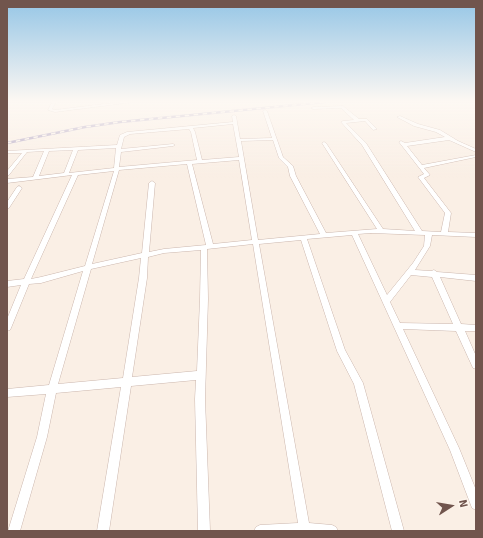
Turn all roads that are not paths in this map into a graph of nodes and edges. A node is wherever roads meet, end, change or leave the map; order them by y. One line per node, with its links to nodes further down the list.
1 (190, 127): 12 (street); 19 (street)
2 (235, 127): 8 (street)
3 (271, 127): 7 (street)
4 (347, 127): 33 (street)
5 (425, 127): 6 (street)
6 (450, 138): 14 (street); 21 (street)
7 (275, 139): 8 (street); 37 (street)
8 (238, 140): 18 (street)
9 (324, 143): 31 (street)
10 (173, 145): 12 (street)
11 (76, 149): 12 (street); 13 (street); 25 (street)
12 (118, 149): 22 (street)
13 (47, 150): 16 (street); 26 (street)
14 (476, 151)
15 (7, 152): 16 (street)
16 (24, 152): 24 (street)
17 (476, 156): 21 (street)
18 (241, 158): 19 (street); 39 (street)
19 (200, 161): 20 (street)
20 (189, 162): 22 (street); 40 (street)
21 (421, 167): 35 (street)
22 (115, 169): 23 (street); 42 (street)
23 (76, 173): 25 (street); 46 (street)
24 (7, 174)
25 (66, 174): 26 (street)
26 (35, 178): 27 (street)
27 (7, 180)
28 (152, 183): 41 (street)
29 (19, 188): 30 (street)
30 (7, 207)
31 (380, 231): 32 (street); 33 (street)
32 (354, 233): 37 (street); 48 (street)
33 (420, 233): 34 (street)
34 (429, 233): 35 (street); 43 (street)
35 (444, 234): 36 (street)
36 (476, 235)
37 (324, 236): 38 (street)
38 (303, 237): 39 (street); 65 (street)
39 (256, 242): 40 (street); 59 (street)
40 (207, 246): 41 (street); 54 (street)
41 (146, 255): 42 (street); 55 (street)
42 (89, 267): 46 (street); 56 (street)
43 (409, 272): 44 (street); 48 (street)
44 (434, 274): 45 (street); 51 (street)
45 (476, 278)
46 (26, 282): 47 (street); 50 (street)
47 (7, 284)
48 (386, 301): 49 (street)
49 (397, 326): 51 (street); 58 (street)
50 (7, 328)
51 (459, 328): 52 (street); 53 (street)
52 (476, 328)
53 (476, 365)
54 (201, 375): 55 (street); 62 (street)
55 (127, 382): 56 (street); 61 (street)
56 (52, 389): 57 (street); 60 (street)
57 (7, 393)
58 (476, 504)
59 (305, 529): 63 (street); 64 (street)
60 (14, 531)
61 (103, 531)
62 (204, 531)
63 (260, 531)
64 (332, 531)
65 (398, 531)

